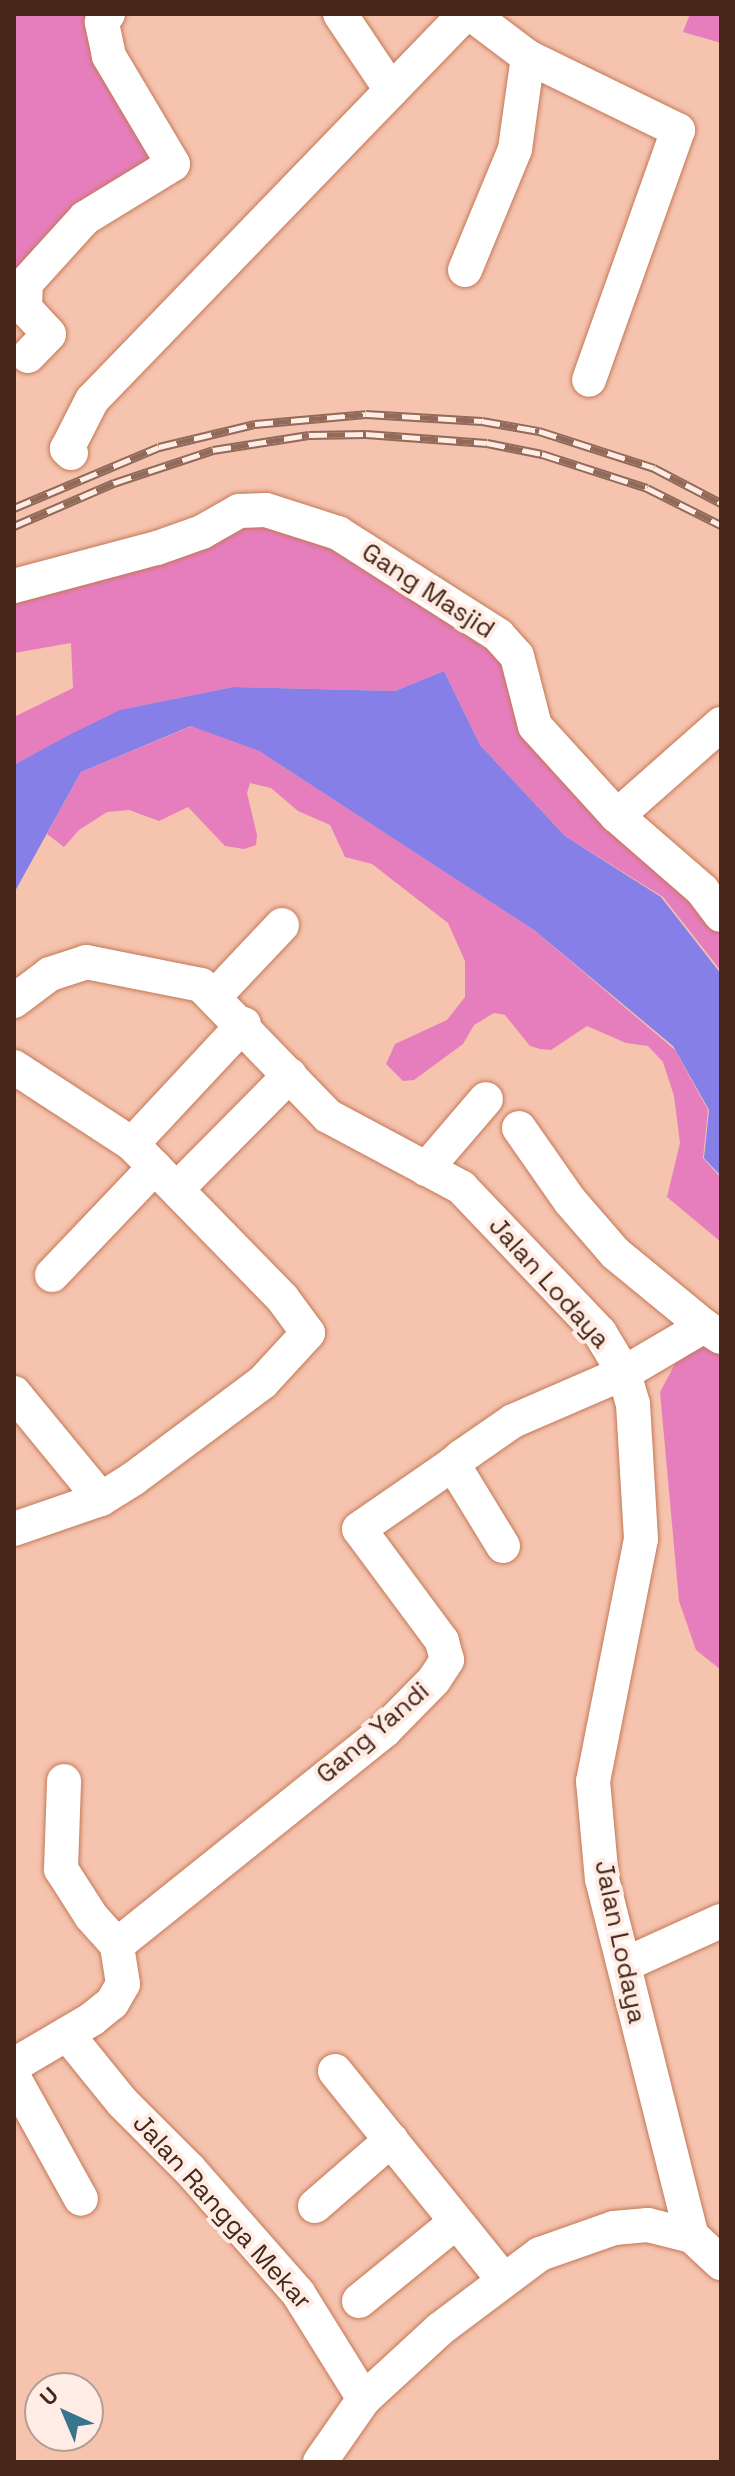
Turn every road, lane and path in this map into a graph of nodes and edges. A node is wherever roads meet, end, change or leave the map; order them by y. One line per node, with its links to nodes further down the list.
1 (108, 14): 7 (street)
2 (340, 14): 5 (street)
3 (468, 14): 4 (street); 5 (street)
4 (528, 57): 6 (street); 8 (street)
5 (391, 90): 9 (street)
6 (465, 270)
7 (28, 356)
8 (589, 380)
9 (71, 453)
10 (14, 586): 12 (street, Gang Masjid)
11 (721, 724): 12 (street)
12 (617, 816): 13 (street, Gang Masjid)
13 (721, 915)
14 (282, 925): 15 (street)
15 (214, 997): 16 (street, Jalan Lodaya); 17 (street, Jalan Lodaya)
16 (14, 1001)
17 (244, 1024): 19 (street, Jalan Lodaya); 22 (street)
18 (14, 1067): 22 (street)
19 (290, 1075): 22 (street); 23 (street, Jalan Lodaya)
20 (486, 1099): 23 (street)
21 (519, 1128): 25 (street)
22 (155, 1166): 24 (street); 29 (street)
23 (426, 1169): 26 (street, Jalan Lodaya)
24 (52, 1275)
25 (713, 1332): 26 (street)
26 (624, 1373): 28 (street); 35 (street, Jalan Lodaya)
27 (14, 1393): 29 (street)
28 (453, 1464): 31 (street); 34 (street, Gang Yandi)
29 (101, 1499): 30 (street)
30 (14, 1529)
31 (503, 1546)
32 (64, 1781): 34 (street)
33 (721, 1921): 35 (street)
34 (117, 1945): 36 (street)
35 (626, 1964): 44 (street, Jalan Lodaya)
36 (67, 2034): 37 (street); 48 (street, Jalan Rangga Mekar)
37 (14, 2065)
38 (335, 2071): 40 (street)
39 (14, 2078): 41 (street)
40 (391, 2140): 42 (street); 43 (street)
41 (81, 2199)
42 (315, 2206)
43 (456, 2222): 46 (street); 47 (street)
44 (692, 2236): 45 (street); 46 (street)
45 (721, 2263)
46 (503, 2279): 48 (street)
47 (359, 2301)
48 (364, 2399): 49 (street)
49 (320, 2462)

